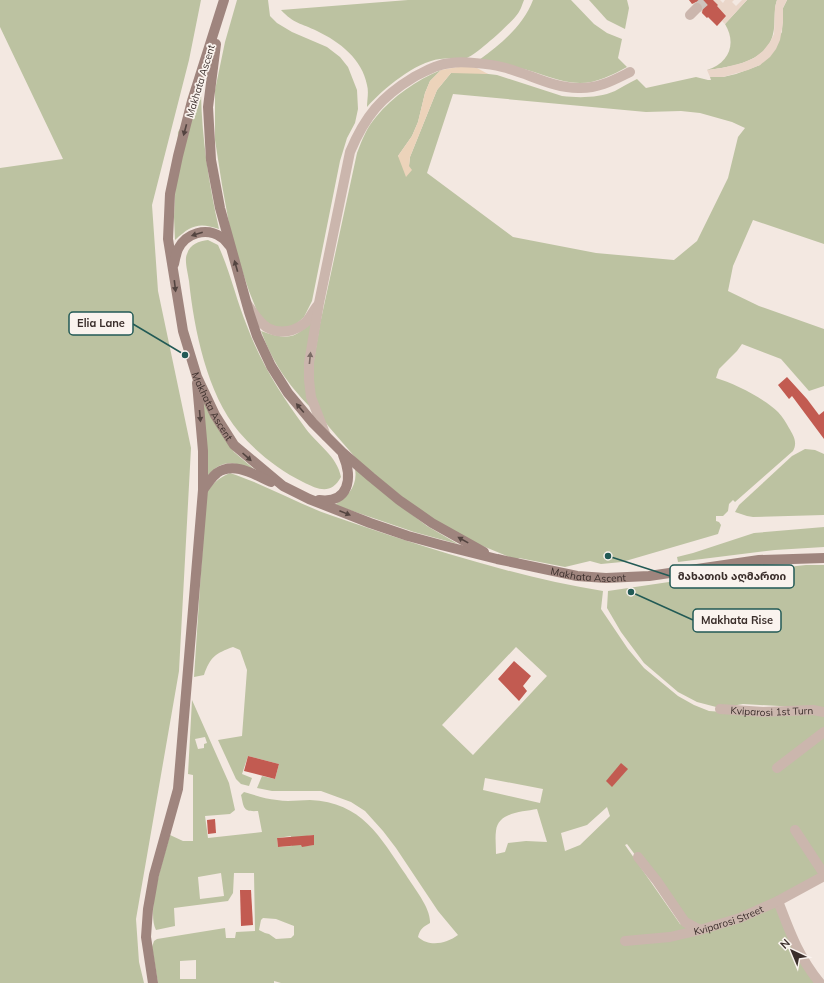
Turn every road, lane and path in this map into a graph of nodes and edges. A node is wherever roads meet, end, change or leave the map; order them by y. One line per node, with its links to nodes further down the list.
1 (224, 0): 2 (main road, Makhata Ascent)
2 (221, 13): 4 (main road, Makhata Ascent); 5 (main road, Makhata Ascent, one-way to 5)
3 (630, 72): 7 (street)
4 (230, 246): 5 (main road, one-way to 5); 6 (main road, Makhata Ascent, one-way to 4)
5 (173, 267): 8 (main road, Makhata Ascent, one-way to 8)
6 (247, 303): 7 (street); 9 (main road, Makhata Ascent, one-way to 6)
7 (319, 303): 9 (street, one-way to 7)
8 (196, 377): 11 (main road, Makhata Ascent, one-way to 11); 12 (main road, one-way to 12)
9 (326, 436): 10 (main road, Makhata Ascent)
10 (342, 452): 13 (main road); 15 (main road, Makhata Ascent, one-way to 10)
11 (283, 486): 12 (main road); 13 (main road, Makhata Ascent)
12 (203, 490): 26 (main road)
13 (309, 499): 15 (main road, Makhata Ascent, one-way to 15)
14 (824, 558): 15 (main road, Makhata Ascent)
15 (497, 559)
16 (720, 709): 17 (street, Kviparosi 1st Turn)
17 (824, 712)
18 (824, 732): 19 (street)
19 (777, 768)
20 (795, 830): 22 (street)
21 (638, 858): 24 (street)
22 (824, 875): 23 (street, Kviparosi Street)
23 (778, 901): 24 (street, Kviparosi Street); 27 (street)
24 (700, 930): 25 (street, Kviparosi Street)
25 (625, 941)
26 (153, 983)
27 (820, 983)

